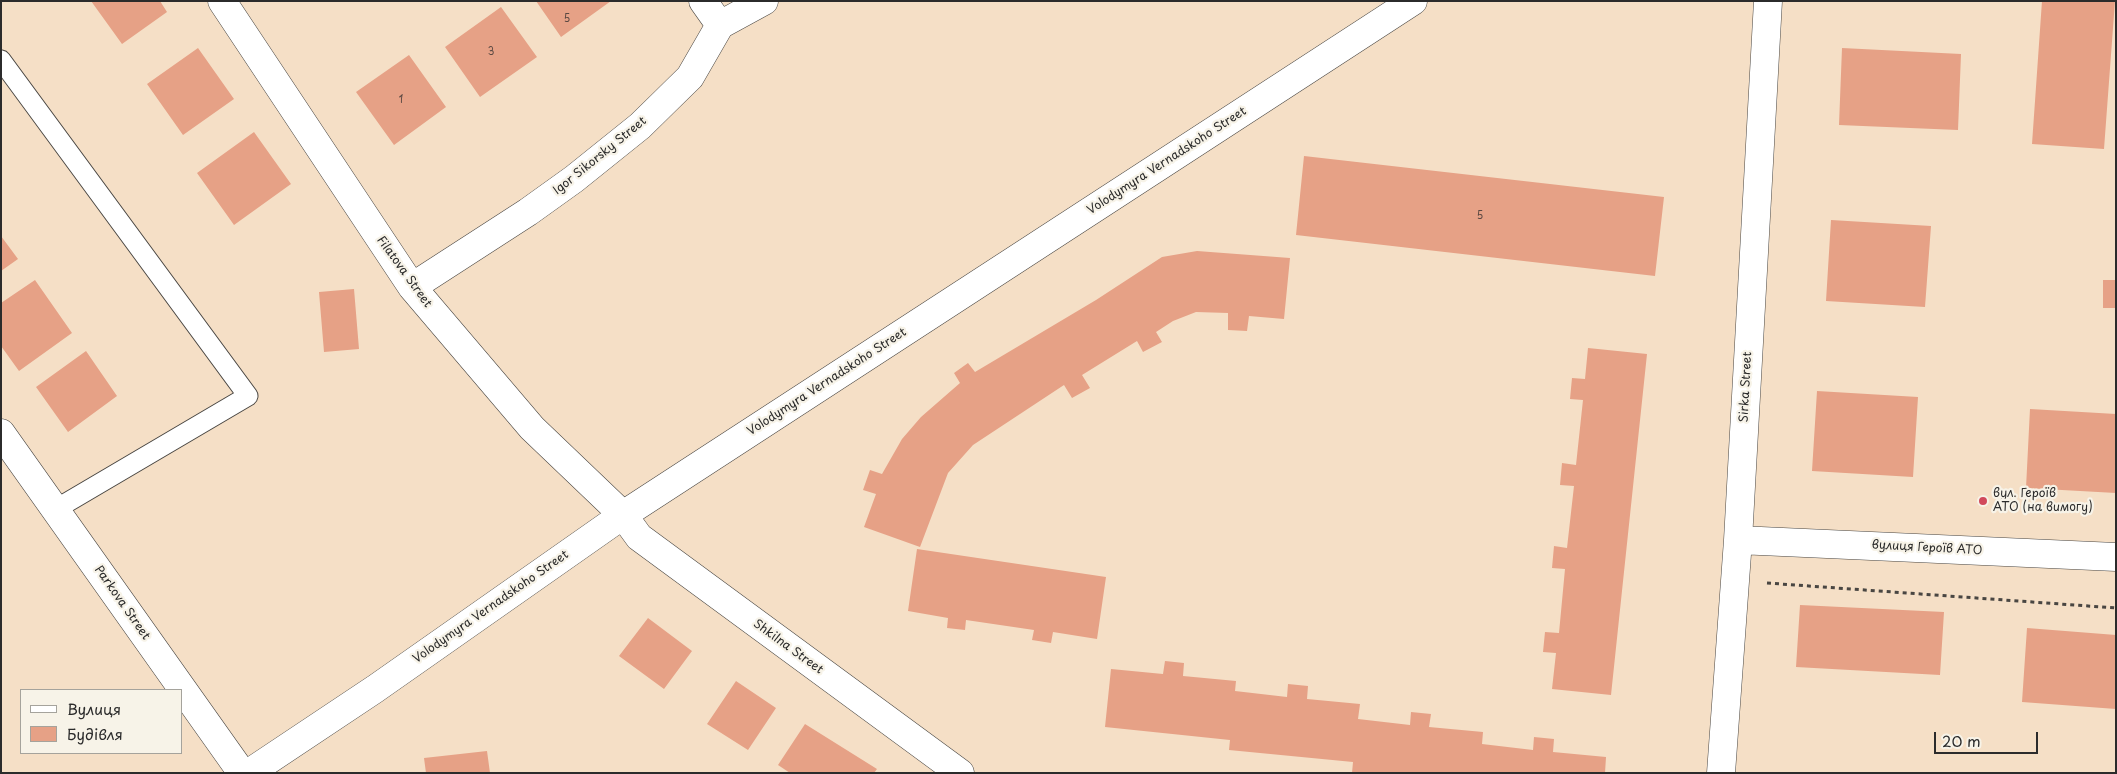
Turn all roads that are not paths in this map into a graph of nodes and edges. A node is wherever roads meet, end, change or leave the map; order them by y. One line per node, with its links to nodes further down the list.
1 (222, 1): 8 (street, Filatova Street)
2 (703, 1): 6 (street)
3 (764, 1): 6 (street)
4 (1413, 1): 11 (street, Volodymyra Vernadskoho Street)
5 (1768, 1): 12 (street, Sirka Street)
6 (720, 25): 8 (street, Igor Sikorsky Street)
7 (1, 60): 10 (lane)
8 (412, 287): 11 (street, Filatova Street)
9 (1, 433): 10 (street, Parkova Street)
10 (56, 509): 14 (street, Parkova Street)
11 (623, 515): 15 (street, Volodymyra Vernadskoho Street); 16 (street, Shkilna Street)
12 (1738, 540): 13 (street, вулиця Героїв АТО); 17 (street, Sirka Street)
13 (2116, 556)
14 (242, 773)
15 (249, 773)
16 (960, 773)
17 (1720, 773)

